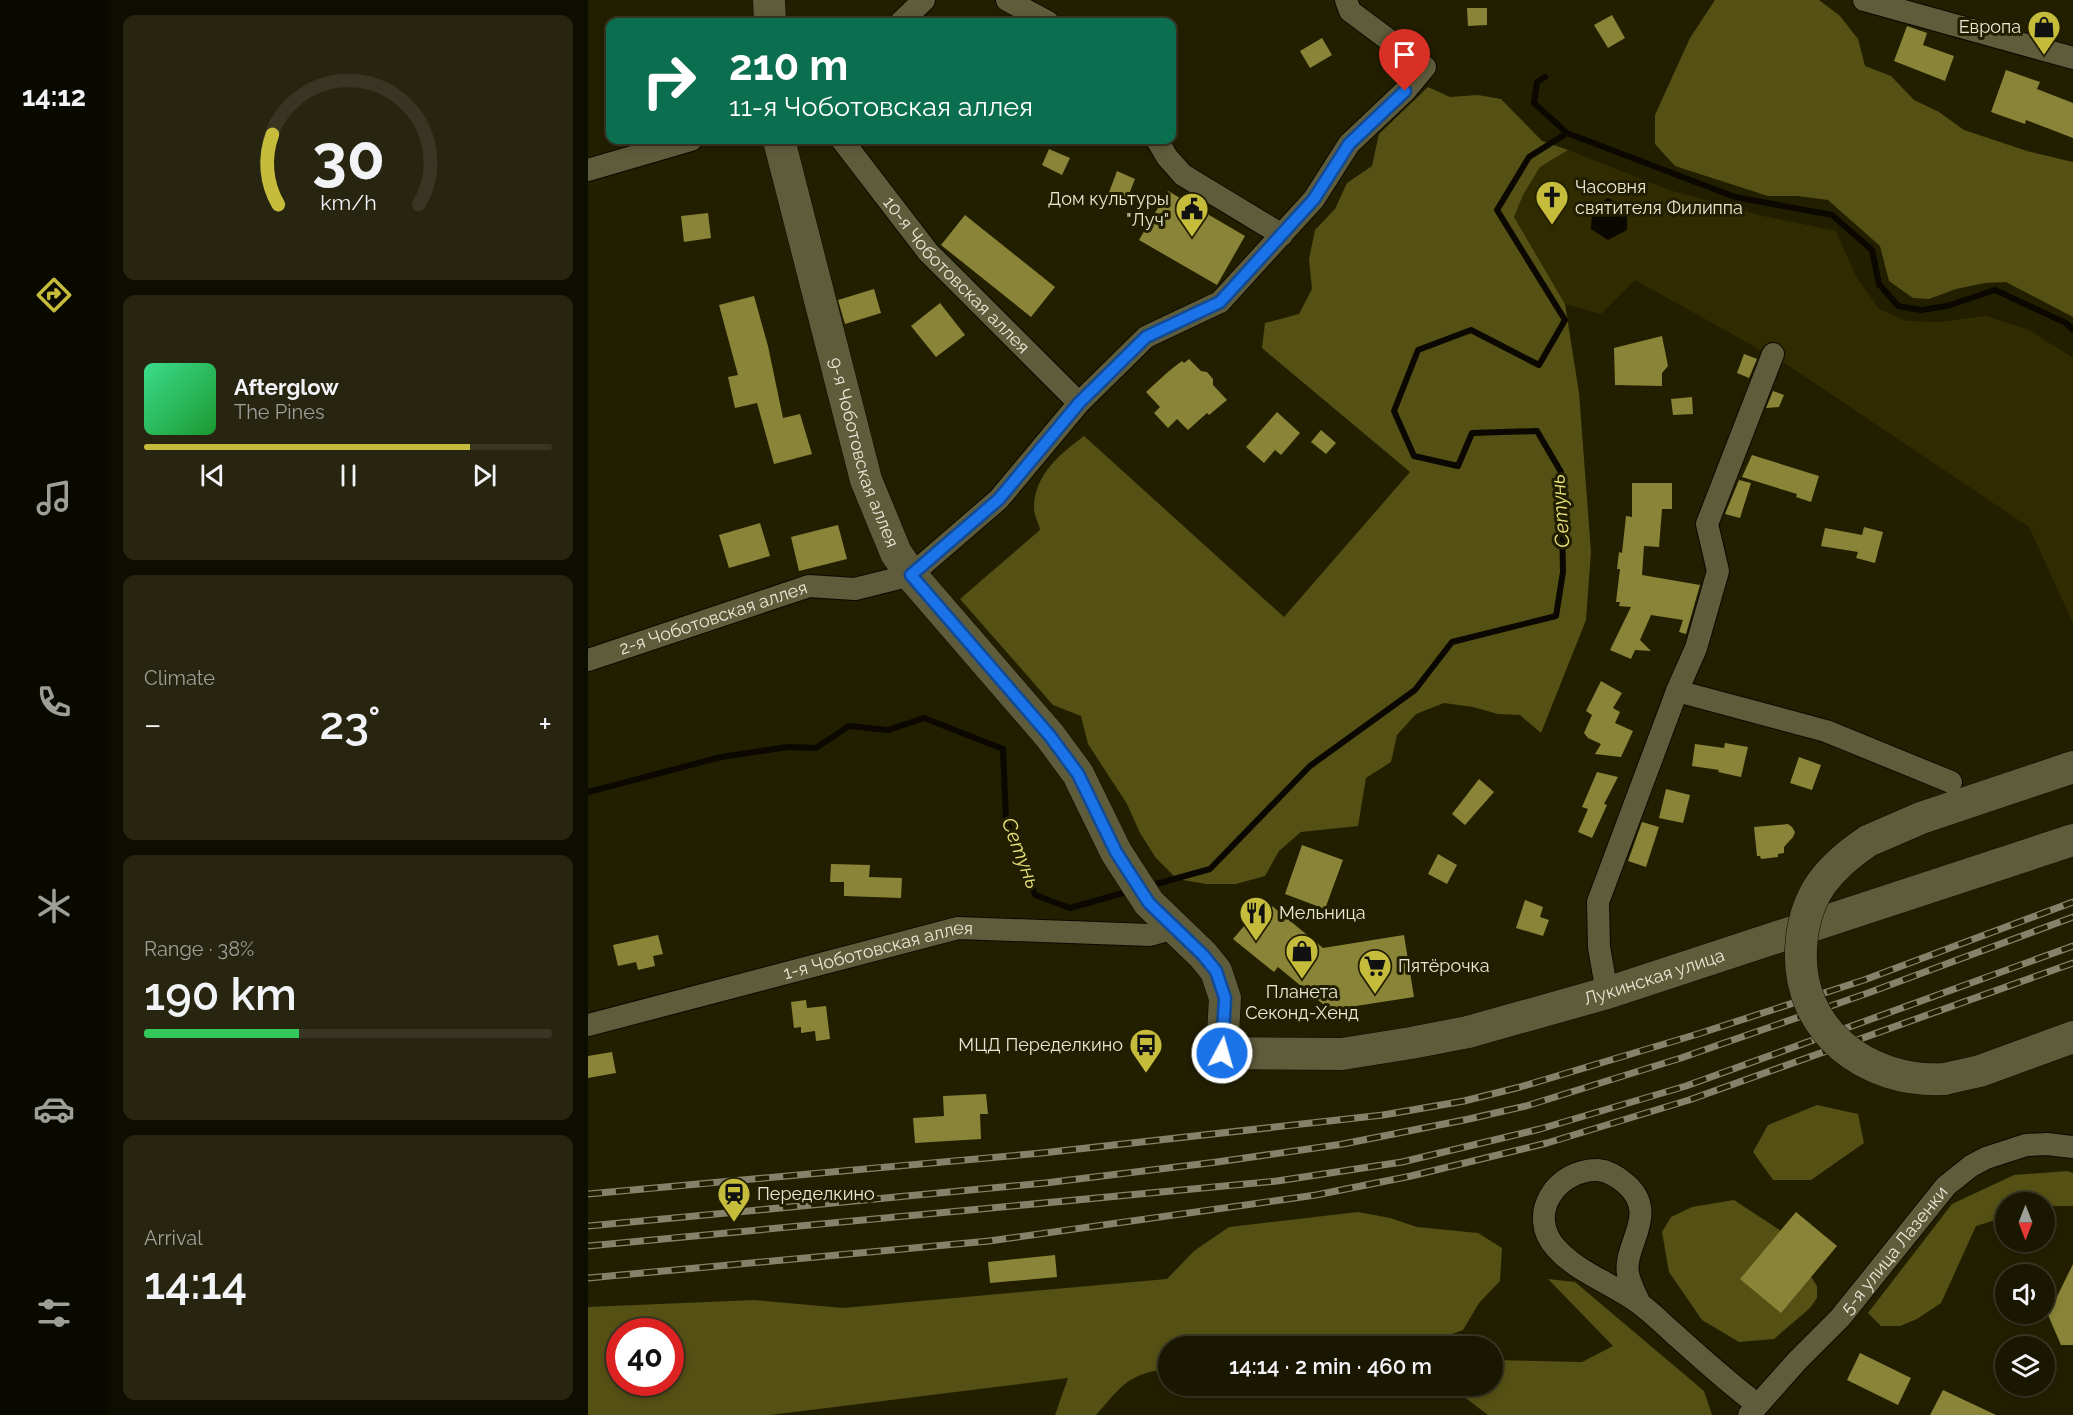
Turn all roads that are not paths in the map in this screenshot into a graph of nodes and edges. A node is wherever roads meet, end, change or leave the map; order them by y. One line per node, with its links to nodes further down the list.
1 (769, 0): 6 (street)
2 (924, 0): 7 (street)
3 (1007, 0): 8 (street)
4 (1346, 0): 15 (street)
5 (1864, 0): 9 (street)
6 (770, 18)
7 (905, 18)
8 (1041, 18)
9 (2073, 58)
10 (677, 144): 14 (street)
11 (780, 144): 18 (street, 9-я Чоботовская аллея)
12 (845, 144): 17 (street, 10-я Чоботовская аллея)
13 (1159, 144): 15 (street)
14 (588, 170)
15 (1282, 235): 17 (street)
16 (1773, 354): 20 (street)
17 (1079, 403): 18 (street)
18 (911, 575): 19 (street, 2-я Чоботовская аллея); 24 (street, 9-я Чоботовская аллея)
19 (588, 660)
20 (1677, 691): 22 (street); 25 (street)
21 (2073, 767): 27 (street, bridge)
22 (1951, 782)
23 (2073, 840): 25 (street, Лукинская улица)
24 (1175, 928): 26 (street, 1-я Чоботовская аллея); 28 (street, 9-я Чоботовская аллея)
25 (1607, 993): 28 (street, Лукинская улица)
26 (588, 1025)
27 (2073, 1037)
28 (1222, 1053)
29 (2073, 1147): 31 (street, 5-я улица Лазенки)
30 (1640, 1304): 30 (street); 31 (street)
31 (1753, 1410)

